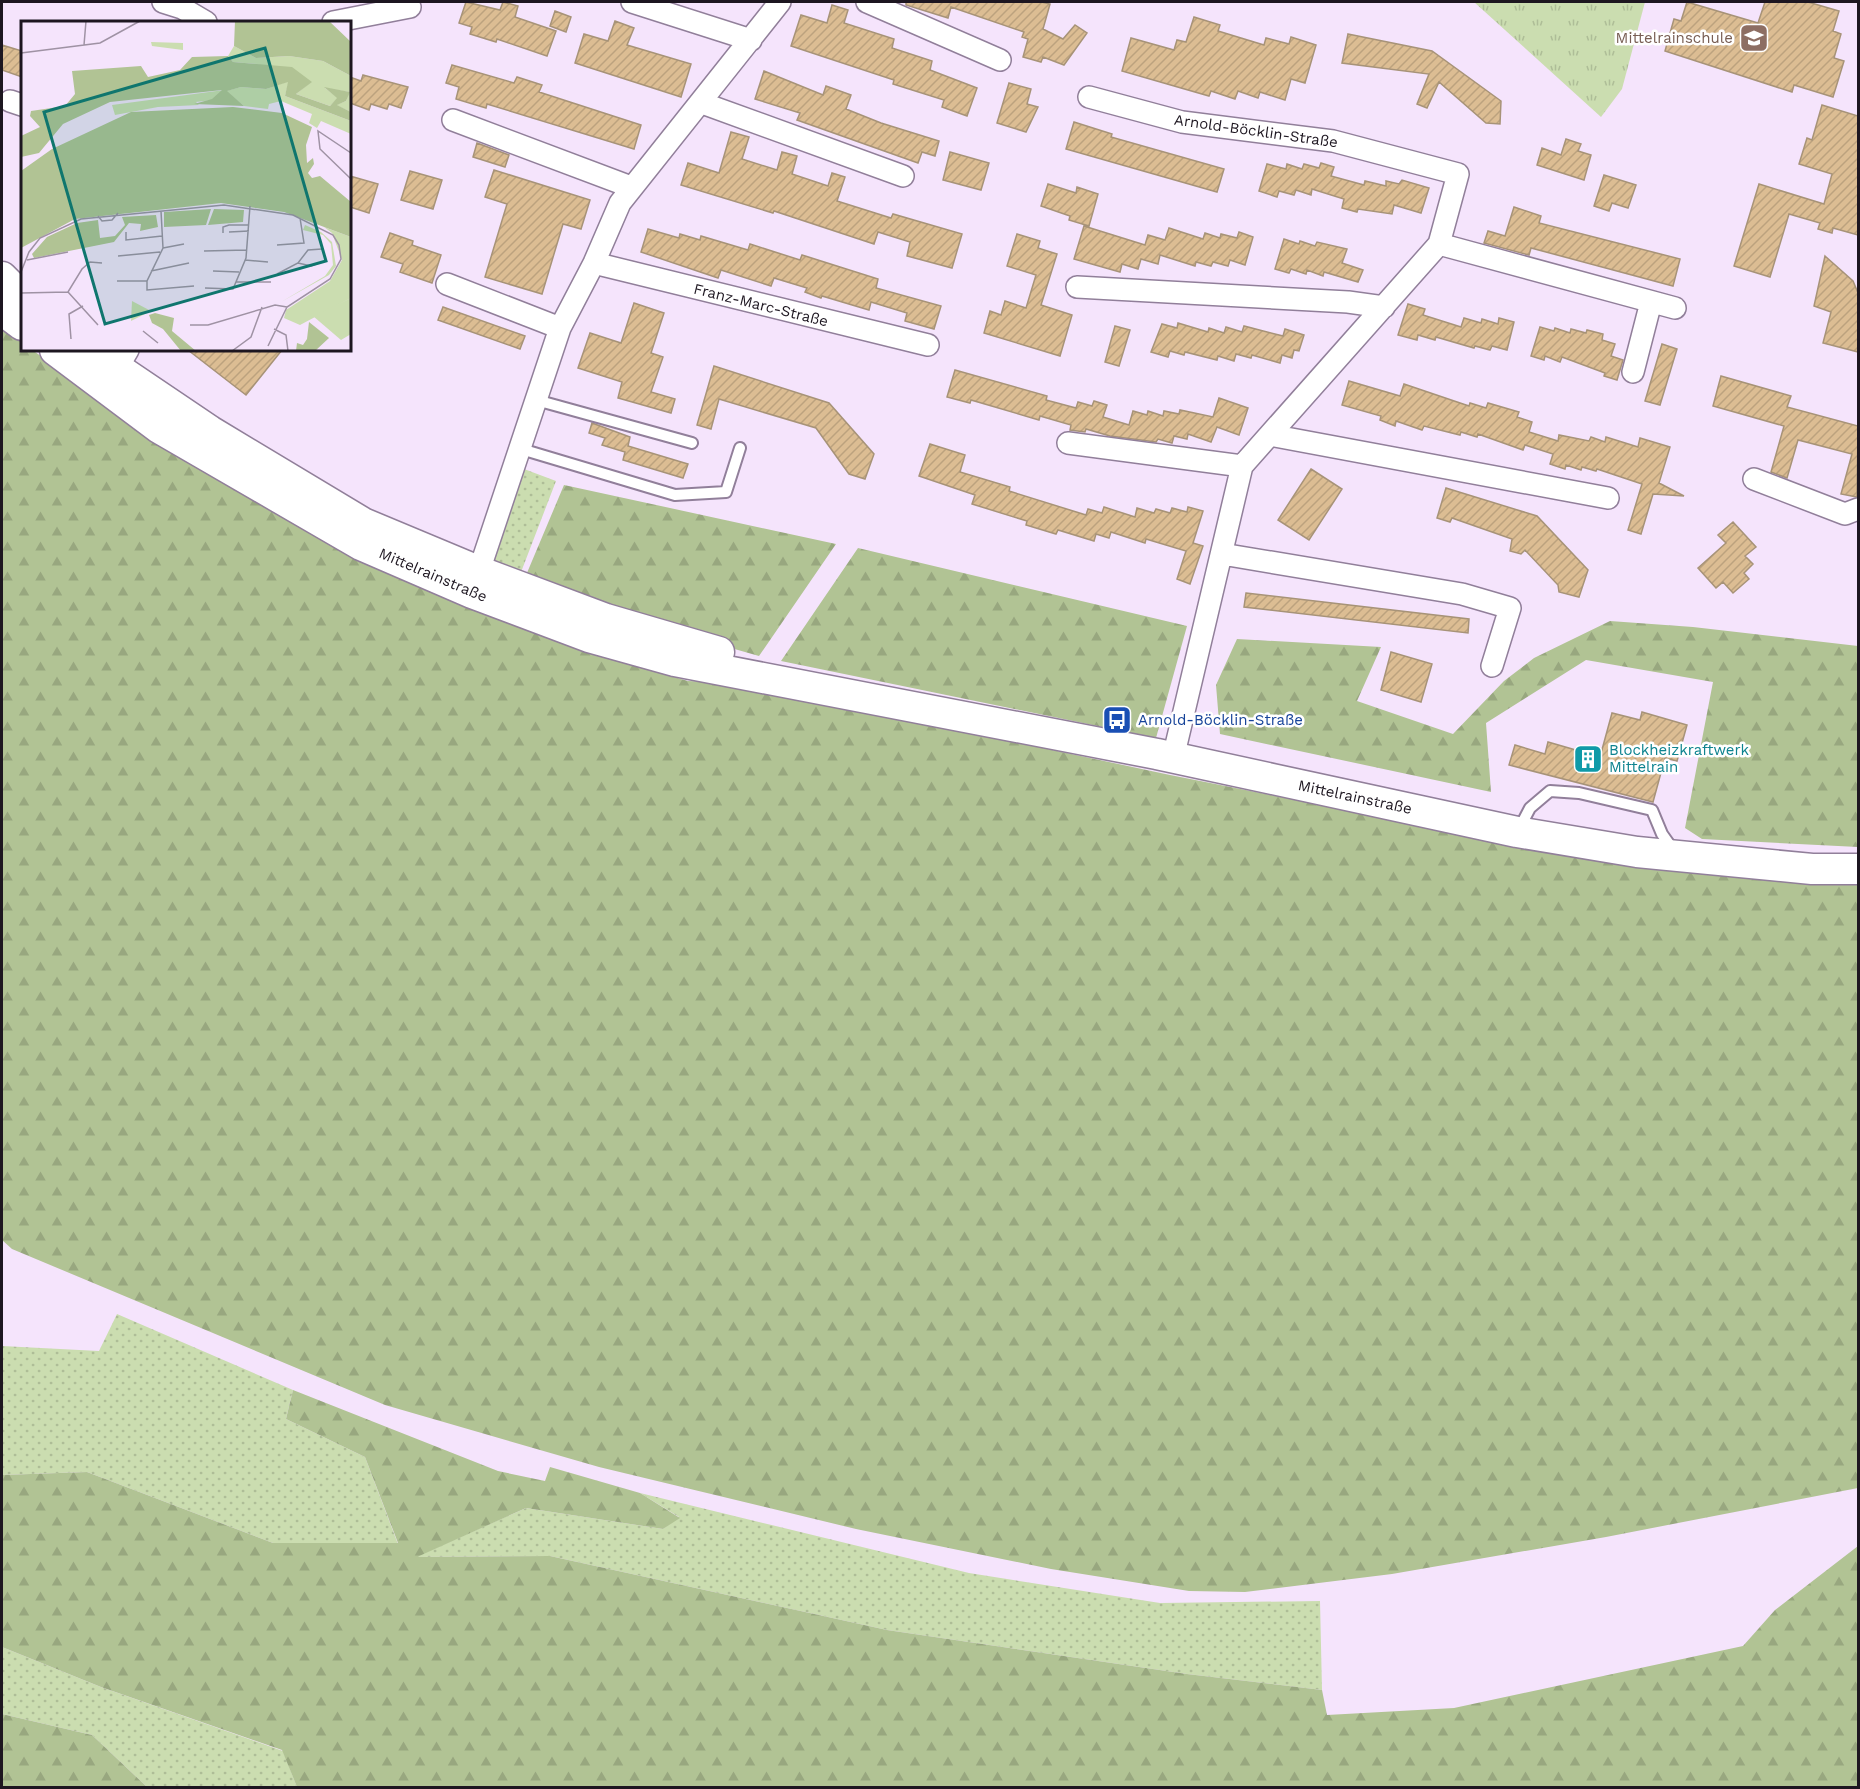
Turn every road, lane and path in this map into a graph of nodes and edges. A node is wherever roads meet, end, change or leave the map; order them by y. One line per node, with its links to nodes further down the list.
1 (163, 2): 6 (street)
2 (632, 2): 8 (street)
3 (780, 2): 8 (street)
4 (867, 2): 9 (street)
5 (410, 7): 7 (street)
6 (204, 21)
7 (338, 21)
8 (751, 40): 11 (street)
9 (1000, 60)
10 (1089, 97): 15 (street, Arnold-Böcklin-Straße)
11 (702, 103): 13 (street); 14 (street)
12 (453, 120): 14 (street)
13 (903, 176)
14 (631, 187): 16 (street)
15 (1439, 244): 21 (street); 22 (street, Arnold-Böcklin-Straße)
16 (594, 262): 26 (street); 27 (street, Franz-Marc-Straße)
17 (2, 277): 20 (street)
18 (447, 284): 26 (street)
19 (1077, 287): 22 (street)
20 (21, 296)
21 (1651, 302): 23 (street); 31 (street)
22 (1384, 307): 33 (street, Arnold-Böcklin-Straße)
23 (1675, 308)
24 (2, 310): 25 (street)
25 (21, 324)
26 (561, 328): 32 (street)
27 (928, 345)
28 (58, 351): 30 (street, Mittelrainstraße)
29 (91, 351): 30 (street, Mittelrainstraße)
30 (117, 369): 43 (street, Mittelrainstraße)
31 (1633, 372)
32 (536, 400): 34 (lane); 37 (street)
33 (1270, 435): 38 (street, Arnold-Böcklin-Straße); 40 (street)
34 (692, 443)
35 (1068, 443): 38 (street)
36 (740, 448): 37 (lane)
37 (521, 449): 43 (street)
38 (1242, 466): 42 (street, Arnold-Böcklin-Straße)
39 (1754, 479): 41 (street)
40 (1608, 498)
41 (1858, 509)
42 (1222, 554): 44 (street); 45 (street, Arnold-Böcklin-Straße)
43 (475, 582): 45 (street, Mittelrainstraße)
44 (1492, 666)
45 (1173, 758): 46 (street, Mittelrainstraße)
46 (1517, 832): 47 (street, Mittelrainstraße); 47 (lane)
47 (1678, 856): 48 (street, Mittelrainstraße)
48 (1858, 869)

